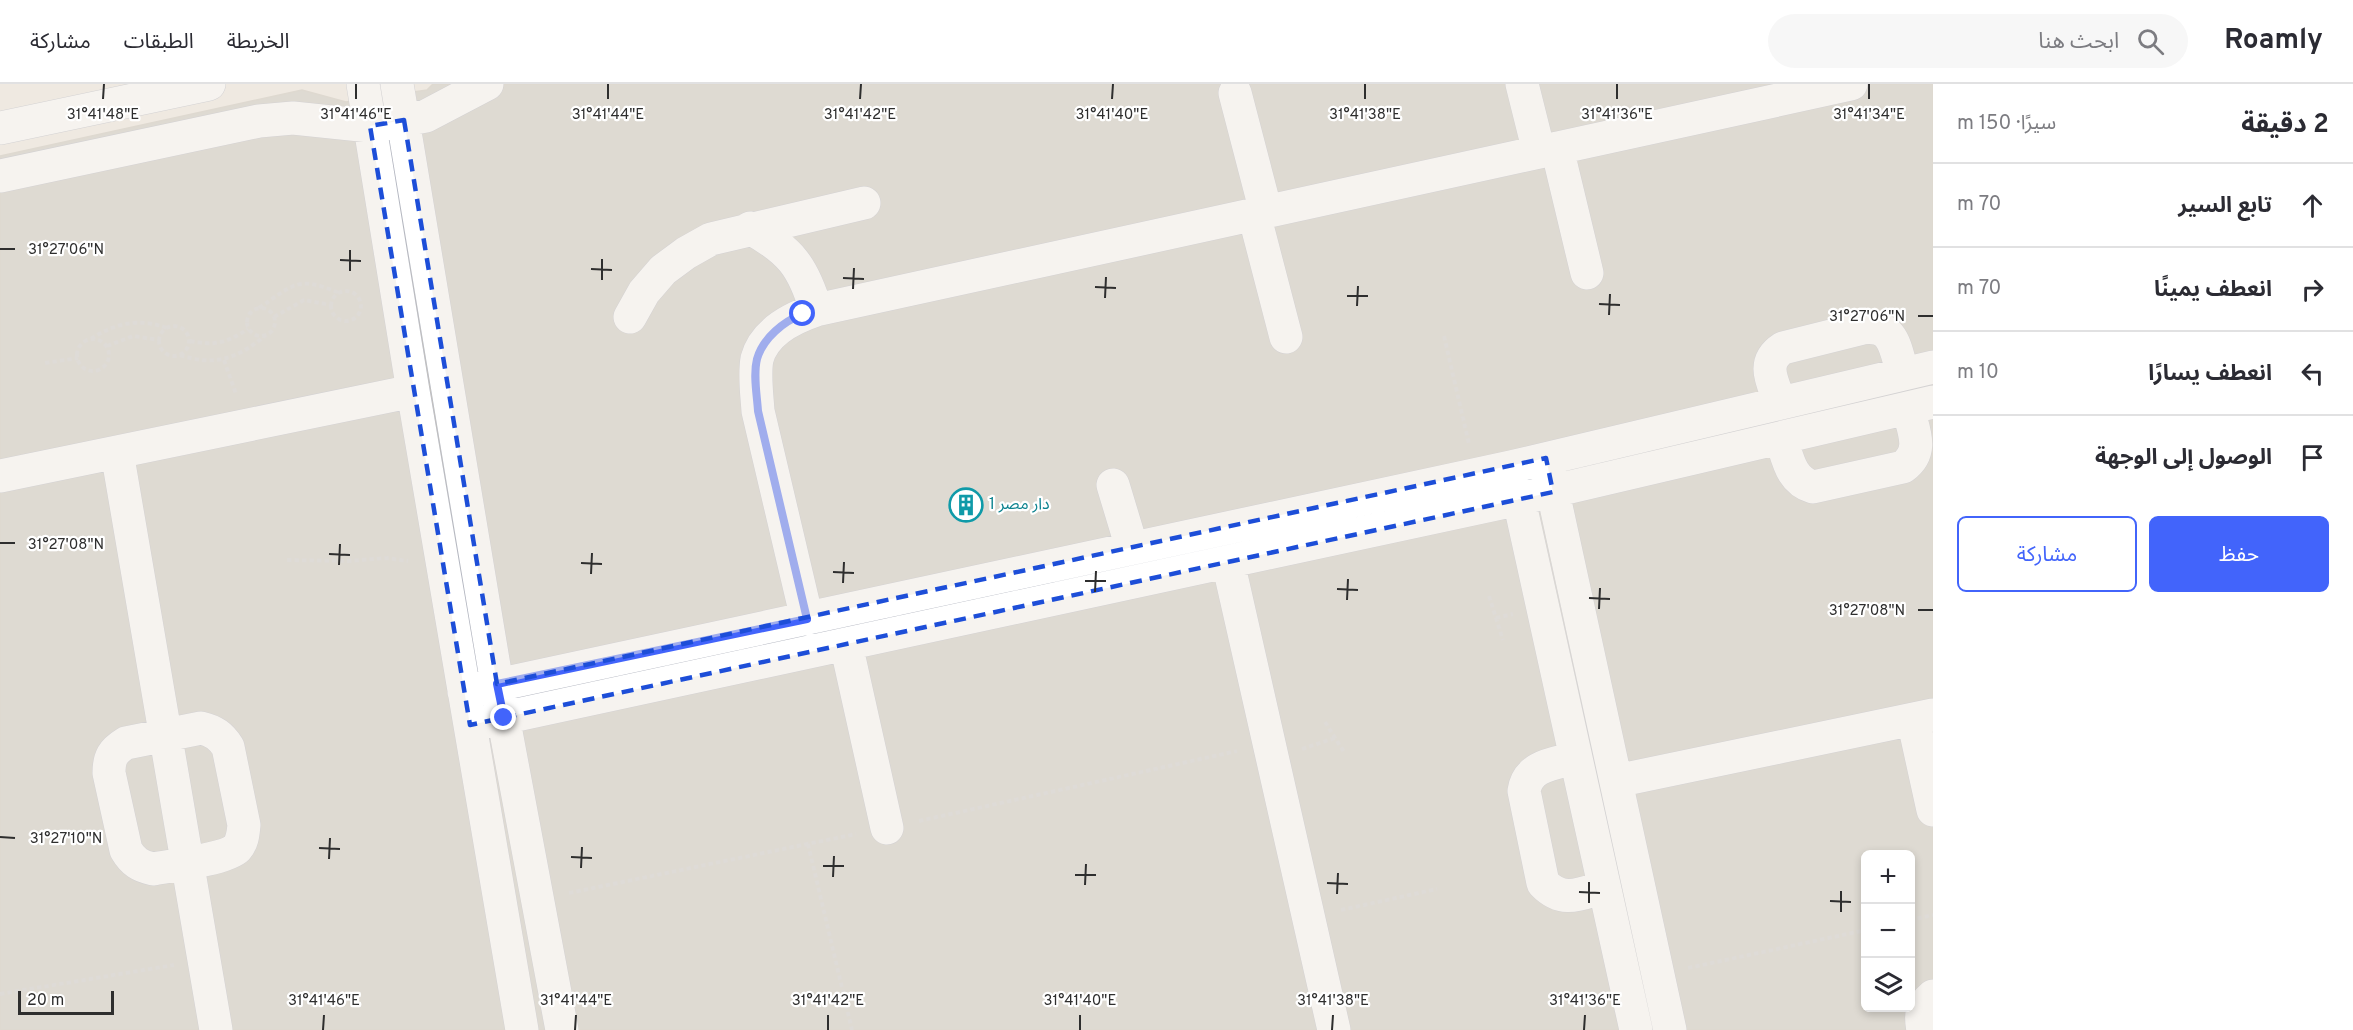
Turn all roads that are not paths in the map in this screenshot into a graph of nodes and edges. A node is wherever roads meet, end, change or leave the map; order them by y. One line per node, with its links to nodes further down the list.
1 (209, 84): 10 (street)
2 (363, 84): 9 (street)
3 (397, 84): 8 (street)
4 (487, 84): 8 (street)
5 (1522, 84): 11 (street)
6 (1851, 84): 11 (street)
7 (1235, 93): 14 (street)
8 (404, 120): 9 (street); 36 (street)
9 (370, 126): 12 (street); 21 (street)
10 (0, 128)
11 (1548, 150): 14 (street); 16 (street)
12 (0, 176)
13 (864, 203): 15 (street)
14 (1260, 213): 17 (street); 19 (street)
15 (750, 228): 17 (street); 18 (street)
16 (1587, 273)
17 (816, 310): 34 (street)
18 (630, 317)
19 (1286, 337)
20 (1918, 370): 22 (street); 22 (street)
21 (413, 391): 25 (street); 37 (street)
22 (1780, 403): 26 (street)
23 (1921, 405): 24 (street); 24 (street)
24 (1781, 438): 30 (street)
25 (117, 452): 28 (street); 41 (street)
26 (1546, 458): 27 (street); 30 (street)
27 (1511, 467): 31 (street); 32 (street)
28 (0, 476)
29 (1113, 485): 32 (street)
30 (1553, 492): 31 (street); 43 (street)
31 (1519, 499): 33 (street); 42 (street)
32 (1132, 548): 34 (street)
33 (1228, 562): 35 (street); 52 (street)
34 (807, 619): 36 (street)
35 (846, 644): 39 (street); 45 (street)
36 (497, 684): 37 (street); 39 (street)
37 (464, 692): 40 (street)
38 (1923, 717): 43 (street); 44 (street)
39 (504, 718): 40 (street); 51 (street)
40 (470, 725): 50 (street)
41 (166, 734): 46 (street); 46 (street); 46 (street)
42 (1576, 758): 47 (street); 47 (street)
43 (1616, 781): 54 (street)
44 (1933, 810)
45 (887, 828)
46 (188, 863): 49 (street)
47 (1604, 887): 53 (street)
48 (1933, 996): 55 (street)
49 (216, 1030)
50 (522, 1030)
51 (562, 1030)
52 (1334, 1030)
53 (1636, 1030)
54 (1670, 1030)
55 (1923, 1030)

